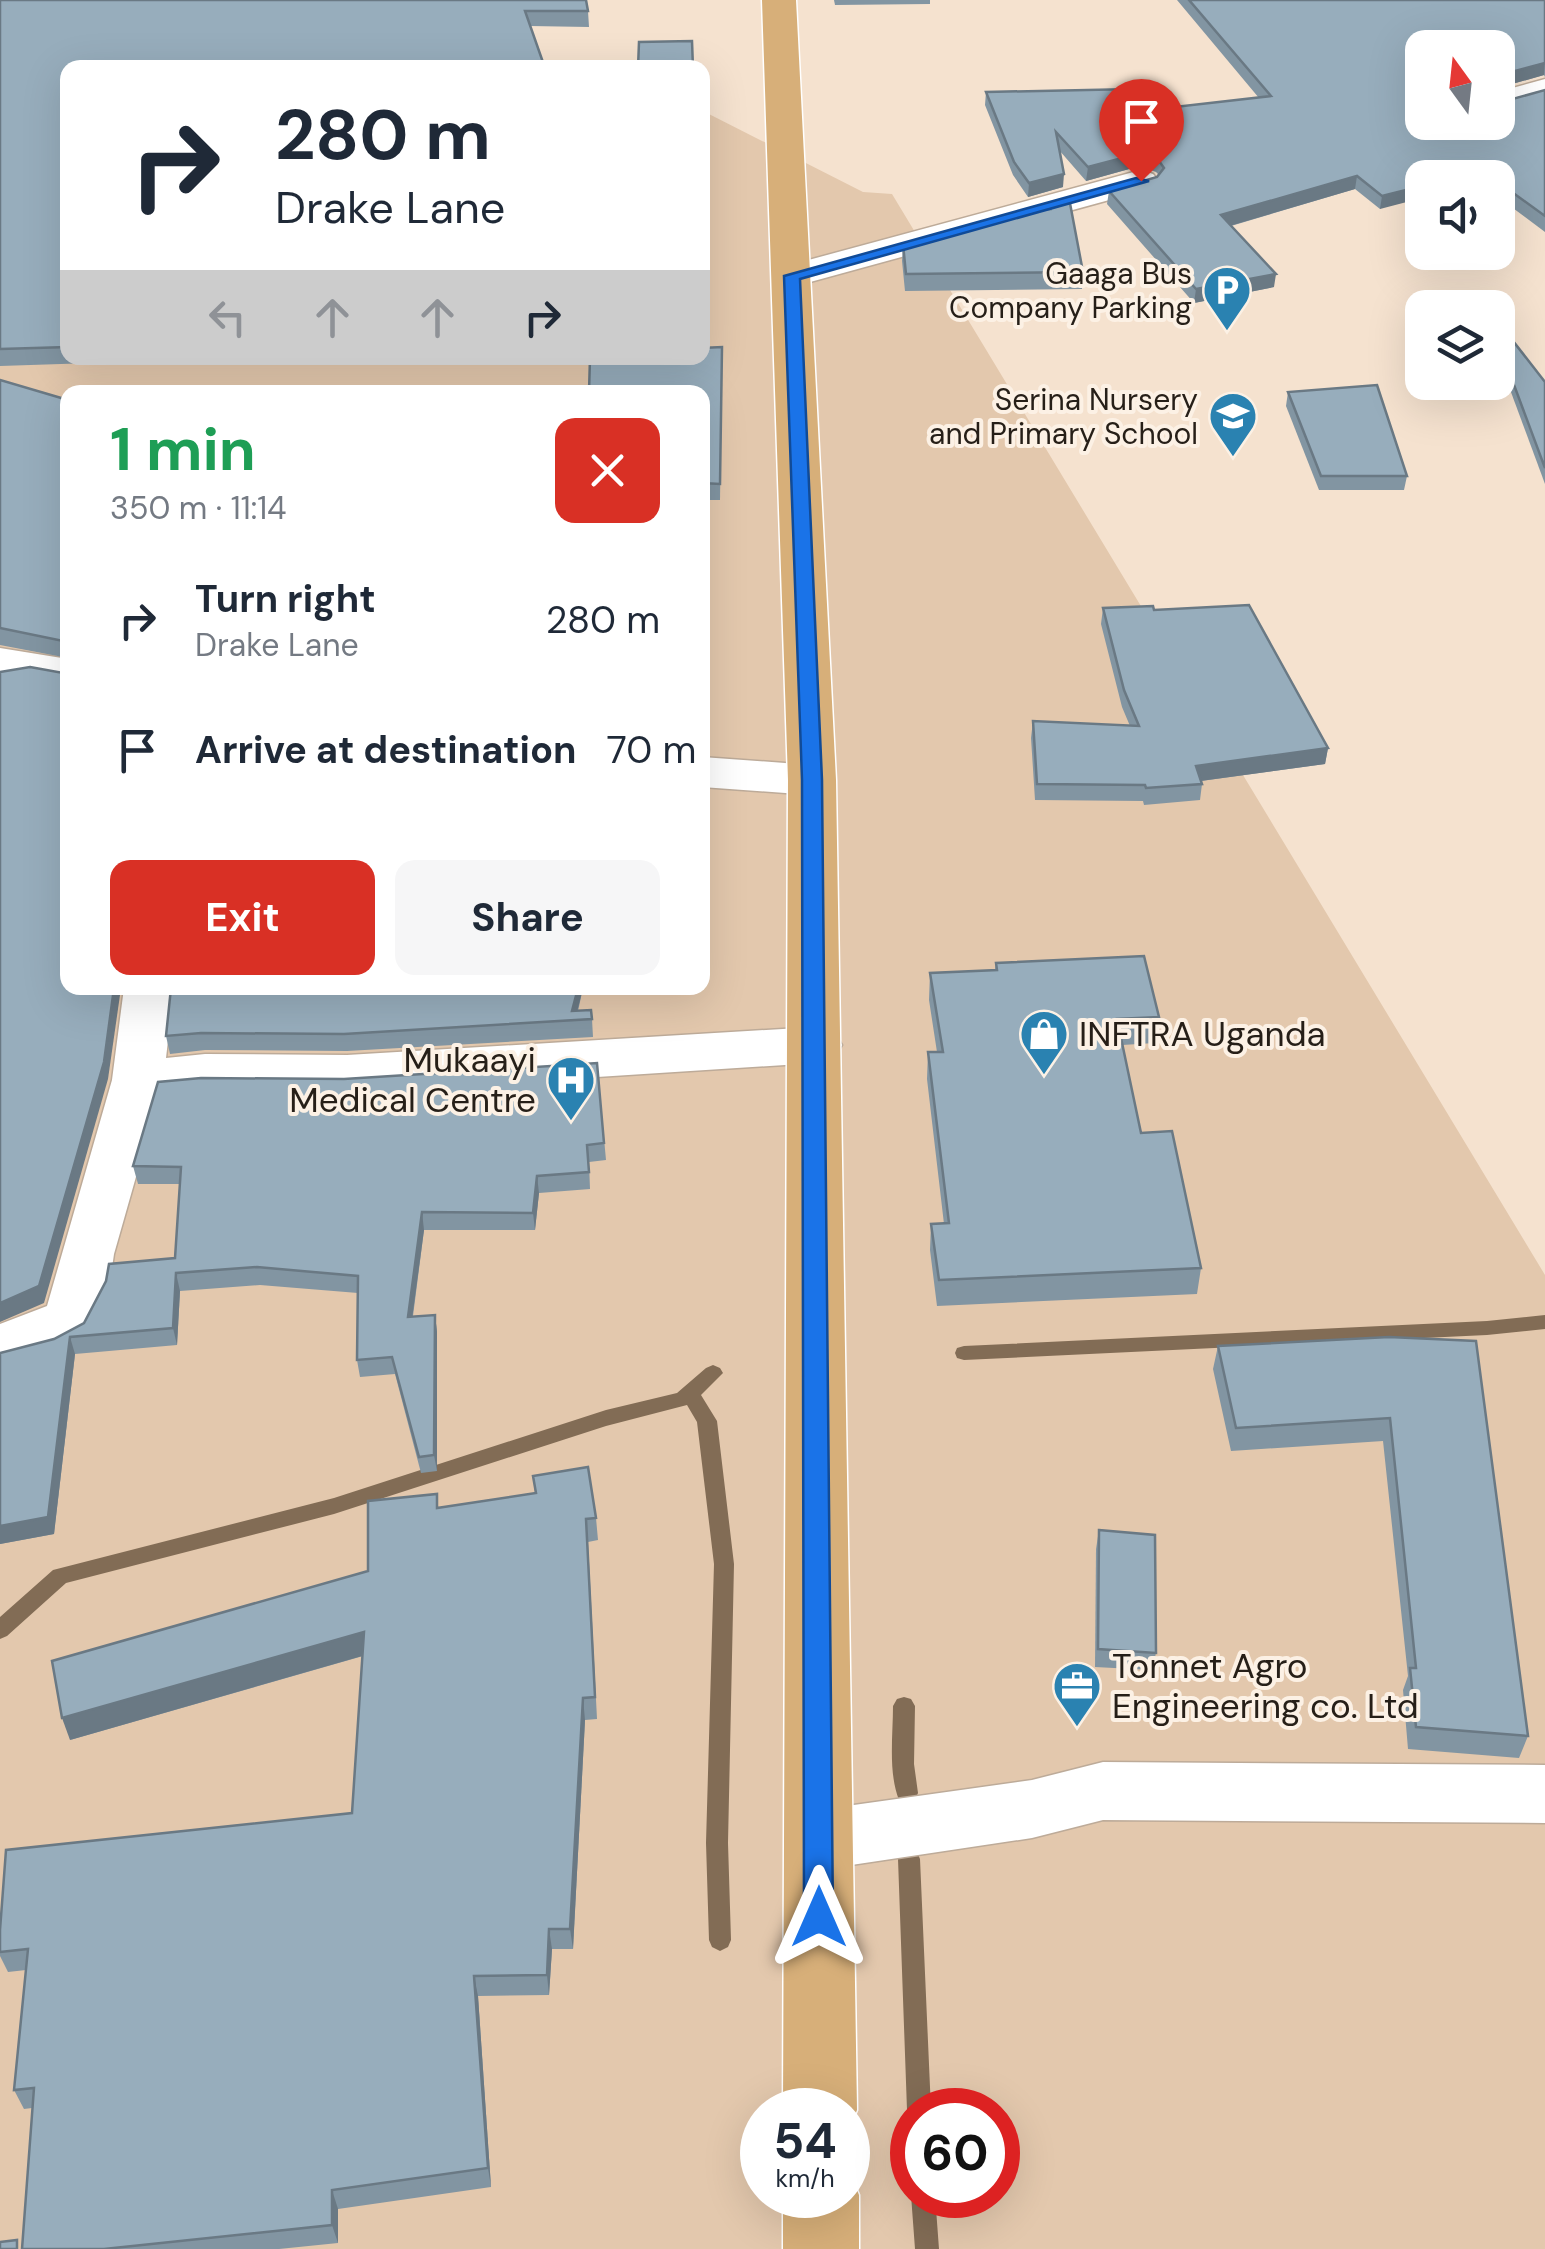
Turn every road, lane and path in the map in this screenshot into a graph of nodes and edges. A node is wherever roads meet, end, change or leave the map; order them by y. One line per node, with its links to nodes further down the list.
1 (779, 0): 5 (main road)
2 (1545, 89): 3 (street)
3 (1515, 97)
4 (1141, 181): 5 (street)
5 (792, 276): 9 (main road)
6 (0, 661): 7 (street)
7 (60, 672)
8 (710, 773): 9 (street)
9 (812, 780): 11 (main road)
10 (148, 995): 12 (street)
11 (816, 1045): 12 (street); 15 (main road)
12 (138, 1080): 13 (street)
13 (0, 1346)
14 (1545, 1794): 15 (street)
15 (818, 1840): 16 (main road)
16 (820, 2088)
17 (821, 2218): 18 (main road)
18 (821, 2249)

